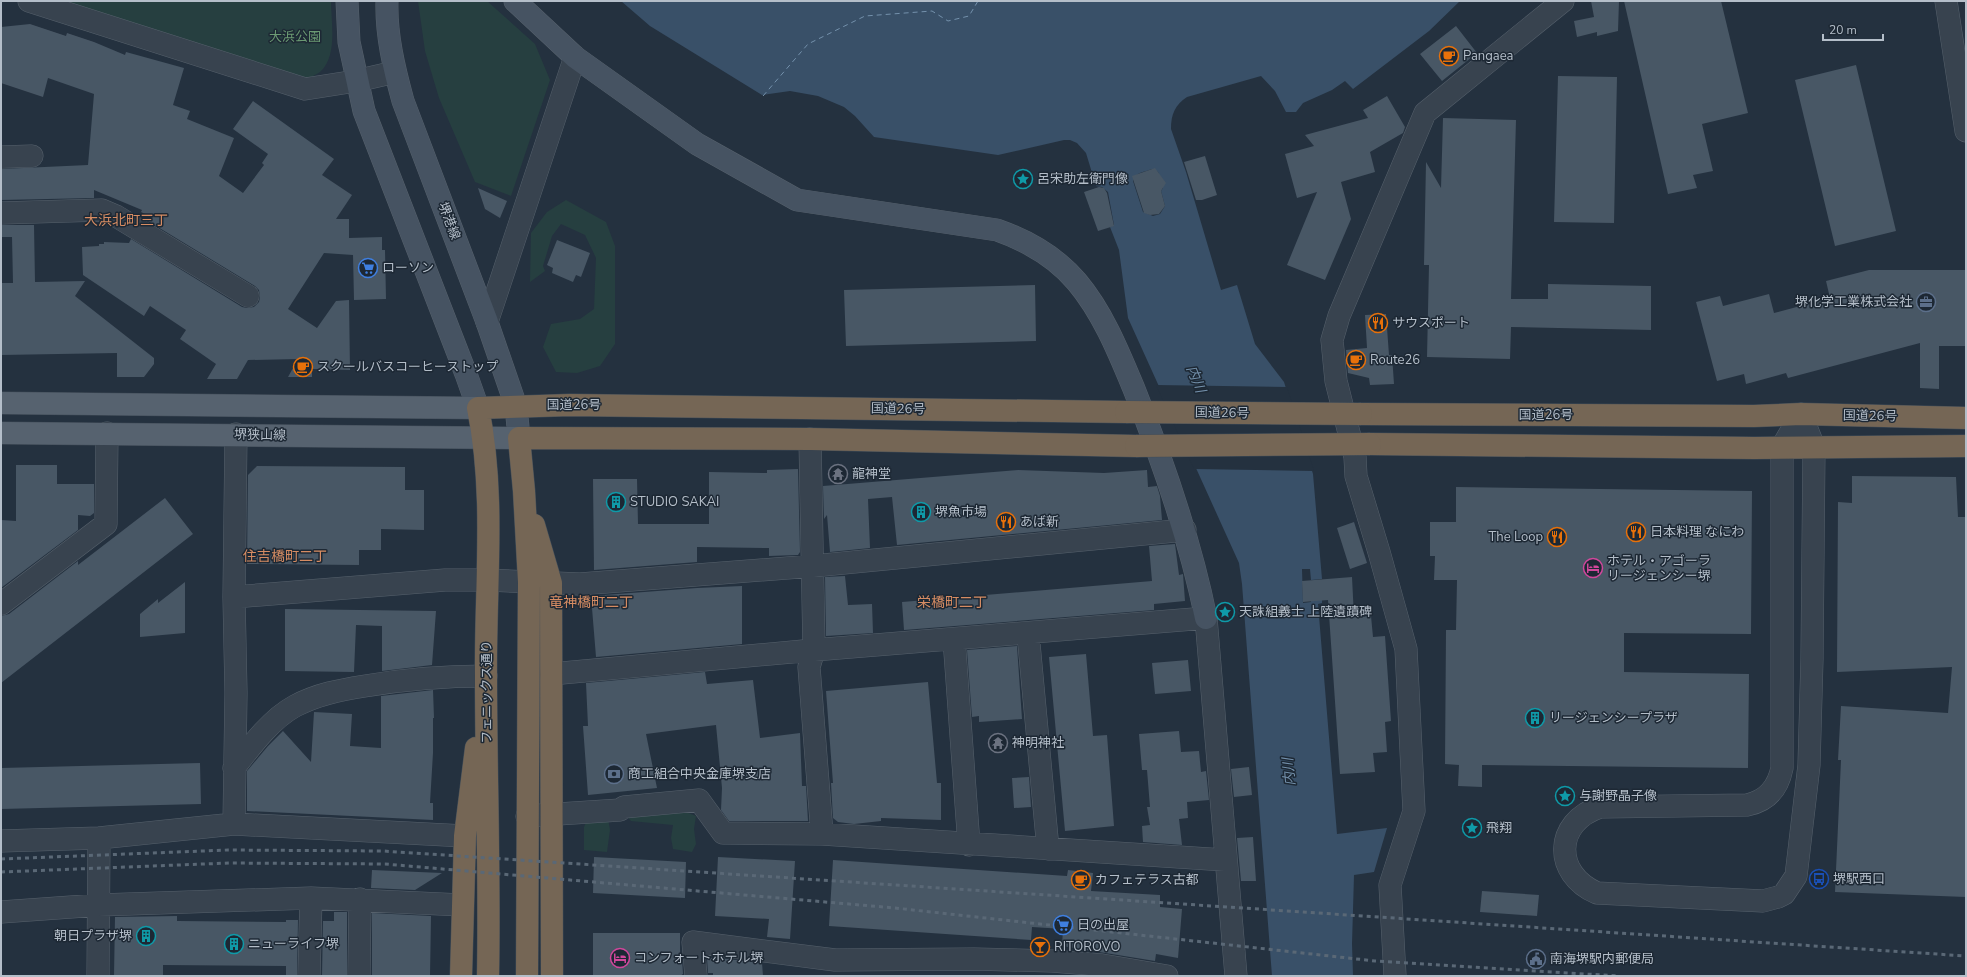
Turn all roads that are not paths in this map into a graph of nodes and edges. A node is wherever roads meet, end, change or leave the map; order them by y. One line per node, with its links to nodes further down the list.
1 (29, 1): 9 (street)
2 (347, 1): 9 (street)
3 (387, 1): 8 (street, 堺港線)
4 (515, 1): 7 (street)
5 (1563, 1): 73 (street)
6 (1946, 1): 10 (street)
7 (575, 57): 15 (street); 31 (street)
8 (395, 72): 9 (street); 15 (street, 堺港線)
9 (356, 82): 18 (street)
10 (1966, 131)
11 (32, 156): 12 (street)
12 (1, 157)
13 (1, 214): 14 (street)
14 (248, 296)
15 (487, 322): 17 (street, 堺港線)
16 (1, 403): 18 (main road)
17 (516, 406): 18 (highway, 国道26号); 19 (highway, 国道26号, bridge); 25 (street, 堺港線)
18 (478, 408): 24 (highway, フェニックス通り)
19 (1801, 414): 20 (highway, 国道26号); 28 (street); 29 (street)
20 (1966, 418)
21 (1, 433): 22 (main road, 堺狭山線)
22 (106, 433): 23 (main road, 堺狭山線); 37 (street)
23 (236, 434): 24 (main road, 堺狭山線); 36 (street)
24 (484, 438): 25 (main road, 堺狭山線); 33 (highway, フェニックス通り)
25 (519, 438): 26 (highway); 30 (highway)
26 (810, 439): 28 (highway, bridge); 32 (street)
27 (1966, 446): 29 (highway)
28 (1782, 447): 29 (highway); 29 (street)
29 (1814, 447)
30 (524, 491): 34 (highway); 35 (highway)
31 (1185, 530): 32 (street); 38 (street)
32 (813, 566): 35 (street); 41 (street)
33 (487, 580): 34 (street); 36 (street); 43 (highway, フェニックス通り)
34 (528, 582): 35 (street); 46 (highway)
35 (552, 583): 42 (highway)
36 (234, 598): 44 (street)
37 (1, 604)
38 (1206, 618): 39 (street); 54 (street)
39 (1028, 633): 40 (street); 53 (street)
40 (954, 639): 41 (street); 52 (street)
41 (814, 650): 42 (street); 48 (street)
42 (551, 674): 45 (highway)
43 (486, 676): 44 (street); 49 (highway); 67 (highway, フェニックス通り)
44 (234, 768): 47 (street)
45 (551, 814): 46 (street); 48 (street); 69 (highway)
46 (527, 816): 68 (highway)
47 (234, 824): 49 (street); 50 (street)
48 (822, 834): 52 (street)
49 (465, 836): 57 (highway)
50 (99, 838): 51 (street); 58 (street)
51 (1, 842)
52 (969, 845): 53 (street)
53 (1048, 849): 54 (street)
54 (1225, 860): 72 (street)
55 (311, 898): 56 (street); 58 (street); 64 (street)
56 (360, 899): 57 (street); 65 (street)
57 (462, 904): 66 (highway)
58 (99, 905): 59 (street); 63 (street)
59 (1, 912)
60 (836, 968): 61 (street); 70 (street)
61 (975, 968): 62 (street)
62 (1103, 970): 71 (street)
63 (98, 976)
64 (309, 976)
65 (358, 976)
66 (461, 976)
67 (488, 976)
68 (527, 976)
69 (552, 976)
70 (696, 976)
71 (1167, 976)
72 (1236, 976)
73 (1395, 976)

